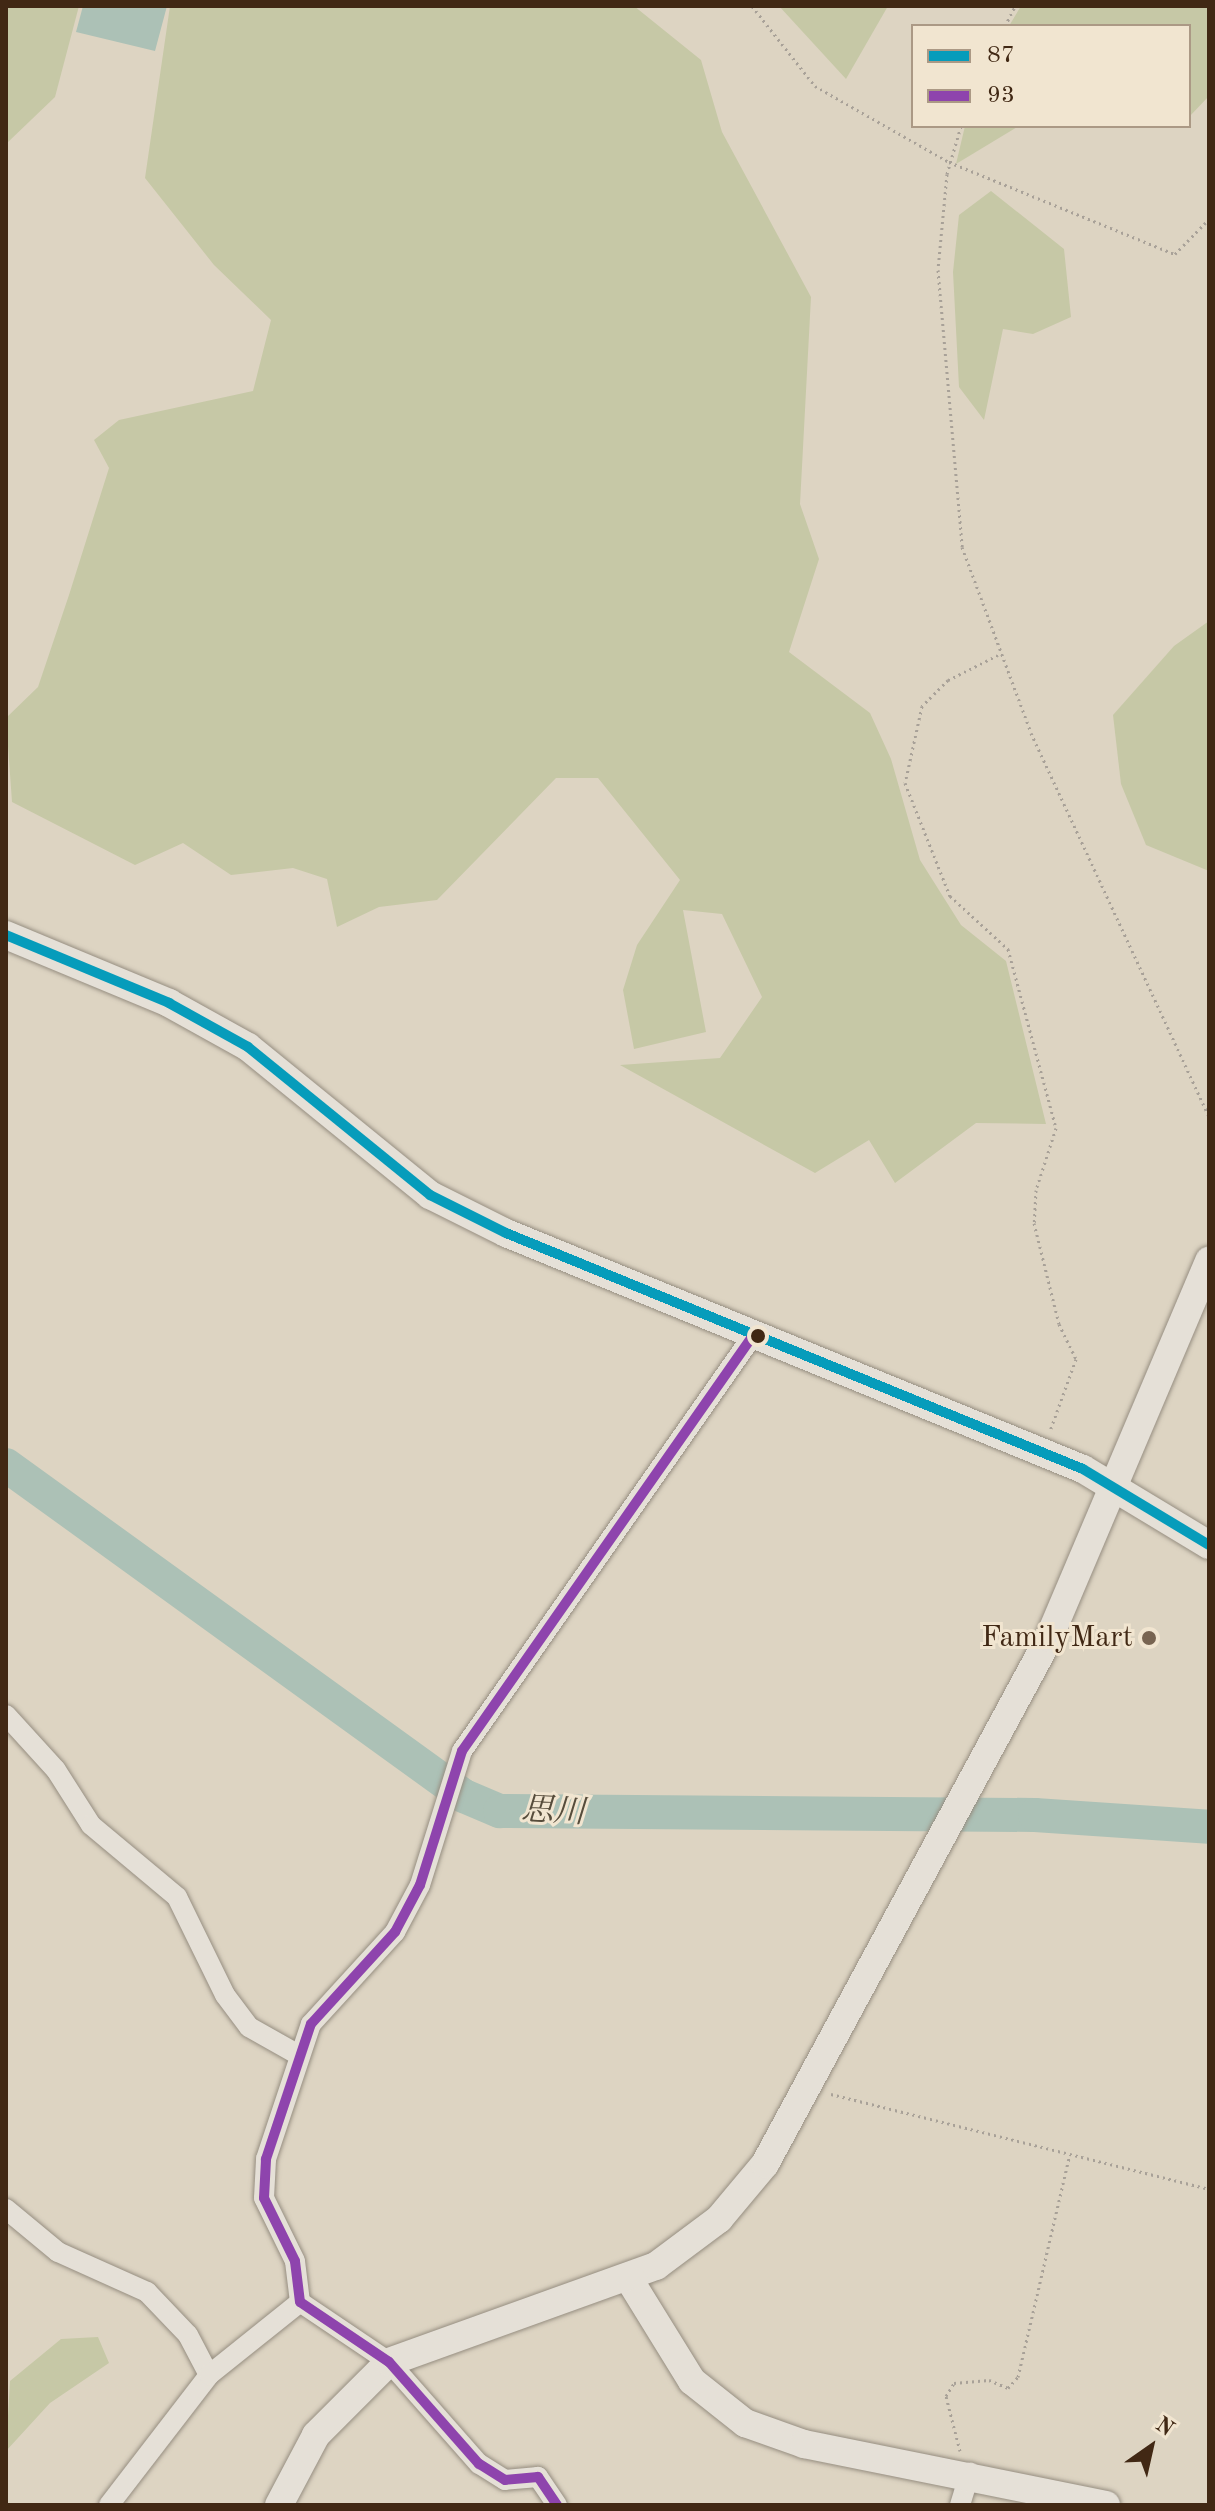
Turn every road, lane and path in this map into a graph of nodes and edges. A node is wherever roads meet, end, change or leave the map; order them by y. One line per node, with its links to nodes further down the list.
1 (752, 6): 5 (path)
2 (1015, 6): 3 (path)
3 (1006, 24)
4 (960, 128): 5 (path)
5 (949, 162): 6 (path); 7 (path)
6 (1209, 219)
7 (998, 655): 9 (path); 12 (path)
8 (6, 935): 11 (street)
9 (1209, 1116)
10 (1209, 1261): 13 (street)
11 (754, 1334): 12 (street); 16 (street)
12 (1042, 1452): 13 (street)
13 (1114, 1485): 14 (street); 17 (street)
14 (1209, 1545)
15 (6, 1715): 16 (street)
16 (297, 2054): 22 (street)
17 (808, 2088): 18 (path); 21 (street)
18 (1070, 2155): 19 (path); 25 (path)
19 (1209, 2189)
20 (6, 2209): 24 (street)
21 (629, 2279): 23 (street); 25 (street)
22 (300, 2302): 23 (street); 24 (street)
23 (389, 2362): 27 (street); 28 (street)
24 (209, 2375): 26 (street)
25 (970, 2473): 29 (street); 30 (street)
26 (109, 2505)
27 (279, 2505)
28 (557, 2505)
29 (960, 2505)
30 (1106, 2505)

